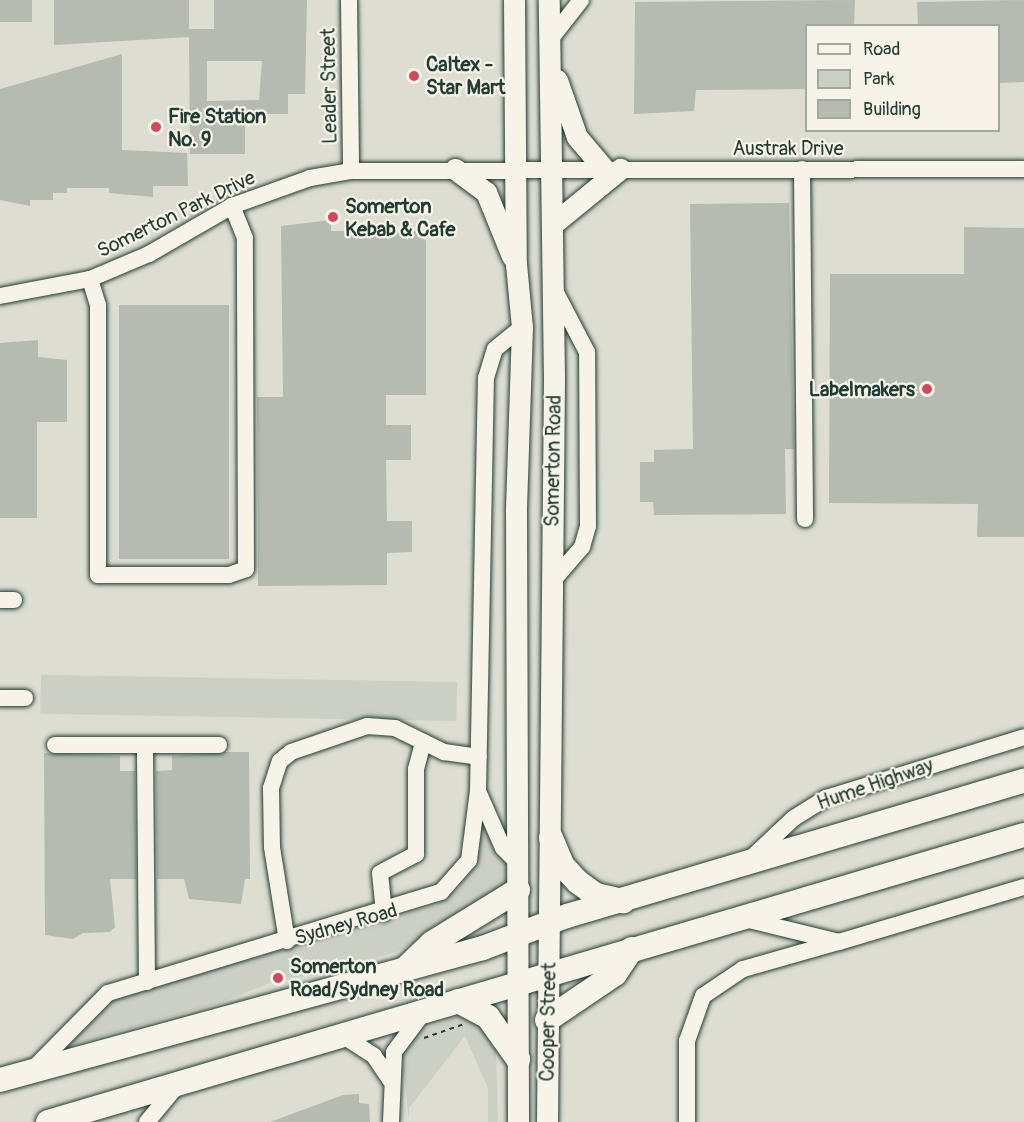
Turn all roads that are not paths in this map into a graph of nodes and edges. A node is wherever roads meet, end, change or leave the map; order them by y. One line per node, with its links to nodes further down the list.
1 (349, 0): 12 (street, Leader Street)
2 (514, 0): 8 (main road, Somerton Road)
3 (549, 0): 5 (main road, Somerton Road)
4 (581, 0): 5 (street)
5 (549, 47): 7 (main road, Somerton Road); 9 (main road)
6 (455, 169): 8 (street, Somerton Park Drive); 12 (street, Somerton Park Drive); 15 (main road)
7 (552, 169): 8 (street, Somerton Park Drive); 9 (street, Austrak Drive); 14 (main road, Somerton Road)
8 (515, 170): 15 (main road, Somerton Road)
9 (613, 170): 10 (street, Austrak Drive); 14 (main road)
10 (802, 170): 11 (street, Austrak Drive); 20 (street)
11 (1024, 170)
12 (351, 171): 13 (street, Somerton Park Drive)
13 (232, 206): 16 (street, Somerton Park Drive); 16 (street)
14 (553, 224): 17 (main road, Somerton Road)
15 (516, 264): 19 (main road, Somerton Road)
16 (90, 279): 18 (street, Somerton Park Drive)
17 (554, 289): 21 (main road, Somerton Road); 21 (street)
18 (0, 296)
19 (522, 327): 29 (street); 34 (main road, Somerton Road)
20 (805, 519)
21 (550, 583): 33 (main road, Somerton Road)
22 (0, 698): 23 (street)
23 (25, 698)
24 (1024, 737): 35 (street, Hume Highway)
25 (423, 741): 29 (street); 39 (street); 43 (street)
26 (55, 745): 28 (street)
27 (219, 745): 28 (street)
28 (145, 746): 48 (street)
29 (479, 757): 31 (street)
30 (1024, 780): 35 (highway, Hume Highway)
31 (478, 791): 34 (street); 39 (street, Sydney Road)
32 (1024, 835): 40 (highway)
33 (551, 838): 38 (highway); 41 (main road, Somerton Road)
34 (518, 863): 37 (main road, Somerton Road)
35 (745, 863): 38 (highway, Hume Highway)
36 (1024, 887): 44 (street)
37 (518, 890): 42 (main road, Somerton Road); 46 (highway)
38 (623, 901): 41 (highway, Hume Highway)
39 (384, 913): 43 (street, Sydney Road)
40 (737, 917): 44 (street); 45 (highway)
41 (551, 923): 42 (highway, Hume Highway); 47 (main road, Cooper Street)
42 (519, 937): 46 (highway); 49 (main road, Cooper Street)
43 (287, 941): 48 (street, Sydney Road)
44 (839, 942): 64 (street)
45 (632, 949): 47 (highway); 52 (highway)
46 (403, 970): 55 (highway)
47 (548, 973): 49 (highway); 52 (main road, Cooper Street)
48 (147, 982): 55 (street, Sydney Road)
49 (519, 983): 50 (highway); 54 (main road, Cooper Street)
50 (458, 1001): 51 (highway); 54 (highway)
51 (424, 1012): 53 (highway); 57 (street)
52 (547, 1020): 63 (main road, Cooper Street)
53 (345, 1037): 57 (street); 58 (highway)
54 (518, 1059): 62 (main road, Cooper Street)
55 (31, 1071): 56 (highway)
56 (0, 1080)
57 (390, 1080): 61 (street)
58 (176, 1087): 59 (highway); 60 (street)
59 (48, 1122)
60 (147, 1122)
61 (391, 1122)
62 (518, 1122)
63 (547, 1122)
64 (687, 1122)

